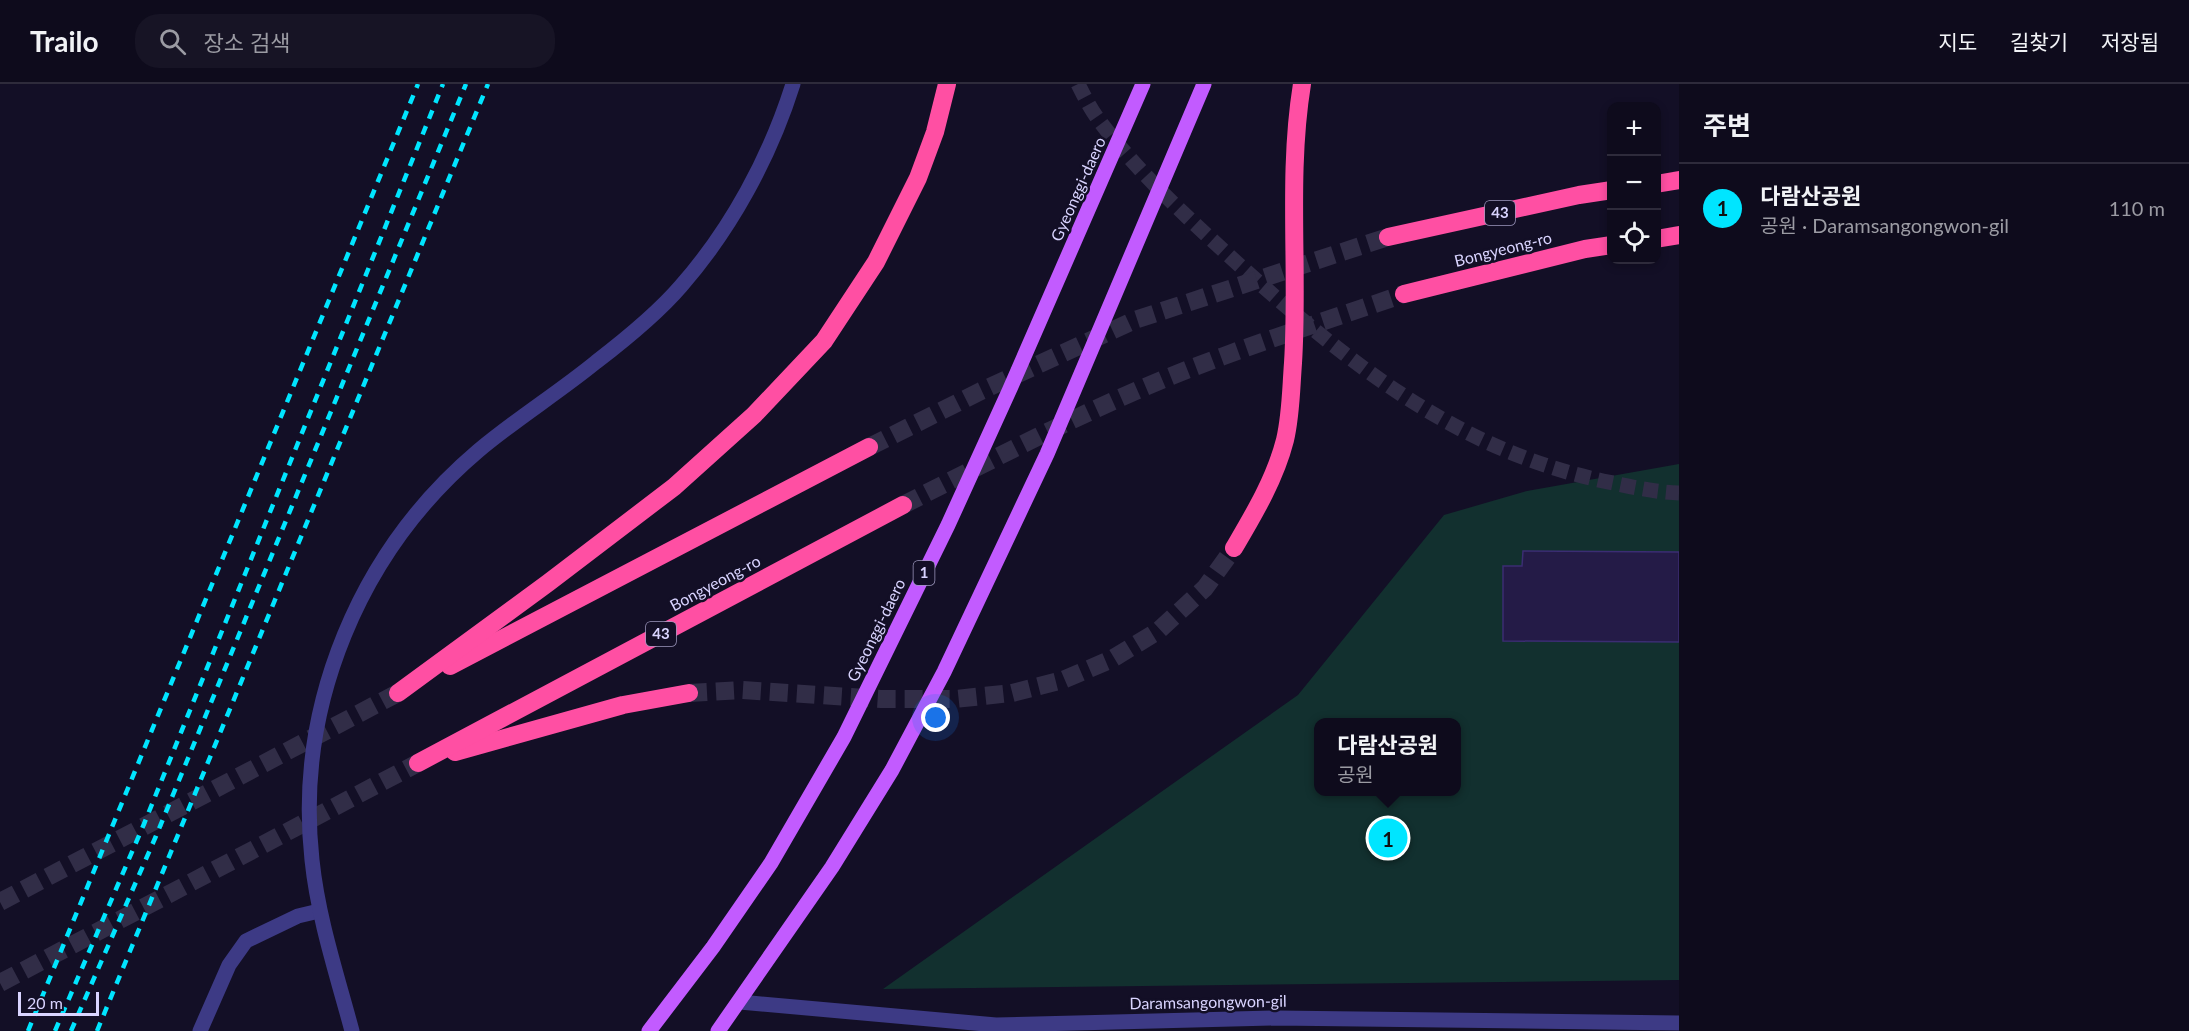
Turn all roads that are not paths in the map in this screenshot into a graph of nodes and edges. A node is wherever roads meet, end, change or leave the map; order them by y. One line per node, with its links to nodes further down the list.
1 (794, 84): 18 (street)
2 (947, 84): 14 (highway)
3 (1143, 84): 24 (main road, Gyeonggi-daero / 1)
4 (1204, 84): 19 (main road)
5 (1302, 84): 16 (highway)
6 (1679, 180): 7 (highway)
7 (1661, 183)
8 (1607, 191): 10 (highway, 43)
9 (1679, 235): 11 (highway)
10 (1388, 237)
11 (1661, 237)
12 (1607, 246): 13 (highway, Bongyeong-ro)
13 (1404, 294)
14 (869, 447)
15 (903, 505): 17 (highway, Bongyeong-ro / 43)
16 (1234, 548)
17 (689, 693)
18 (319, 910): 22 (street); 23 (street)
19 (740, 1002): 21 (street, Daramsangongwon-gil); 25 (main road)
20 (1679, 1023): 21 (street, Daramsangongwon-gil)
21 (1482, 1025)
22 (200, 1031)
23 (352, 1031)
24 (649, 1031)
25 (718, 1031)

